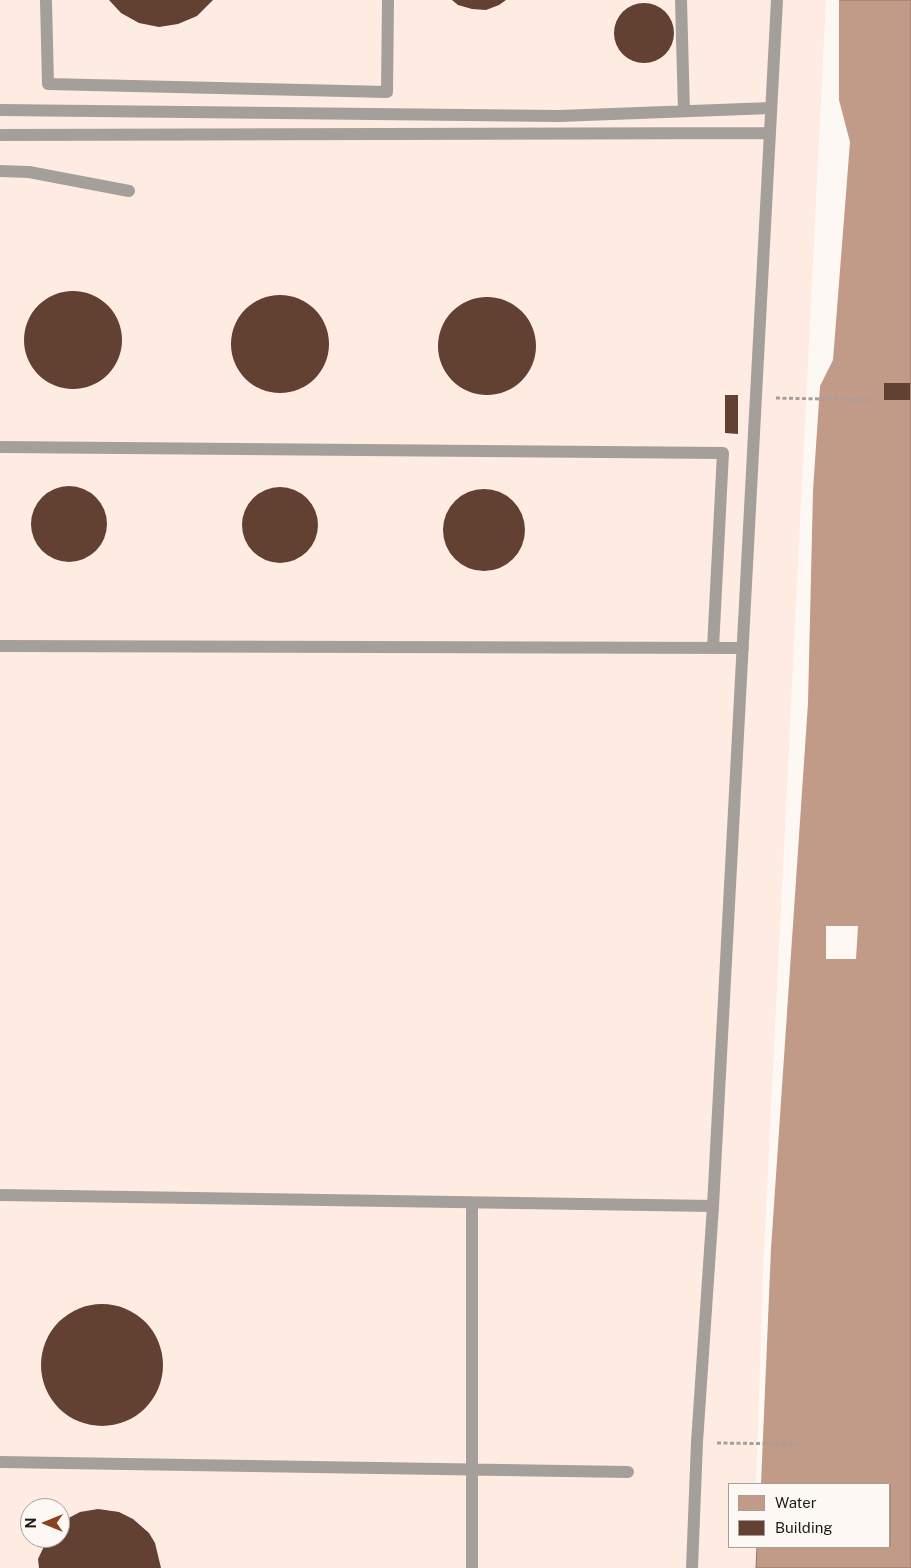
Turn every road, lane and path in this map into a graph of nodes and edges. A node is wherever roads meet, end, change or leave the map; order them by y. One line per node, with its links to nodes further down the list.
1 (46, 0): 2 (lane)
2 (388, 0)
3 (681, 0): 7 (lane)
4 (777, 0): 5 (lane)
5 (771, 108): 7 (lane); 8 (lane)
6 (0, 110): 7 (lane)
7 (684, 111)
8 (769, 134): 9 (lane); 12 (lane)
9 (0, 135)
10 (0, 172): 11 (lane)
11 (129, 191)
12 (756, 398): 13 (path); 17 (lane)
13 (872, 400)
14 (0, 447): 16 (lane)
15 (0, 646): 16 (lane)
16 (713, 648): 17 (lane)
17 (743, 648): 20 (lane)
18 (0, 1195): 19 (lane)
19 (472, 1203): 20 (lane); 24 (lane)
20 (713, 1206): 21 (lane)
21 (698, 1442): 22 (path); 27 (lane)
22 (801, 1444)
23 (0, 1462): 24 (lane)
24 (472, 1470): 25 (lane); 26 (lane)
25 (628, 1472)
26 (472, 1568)
27 (692, 1568)

